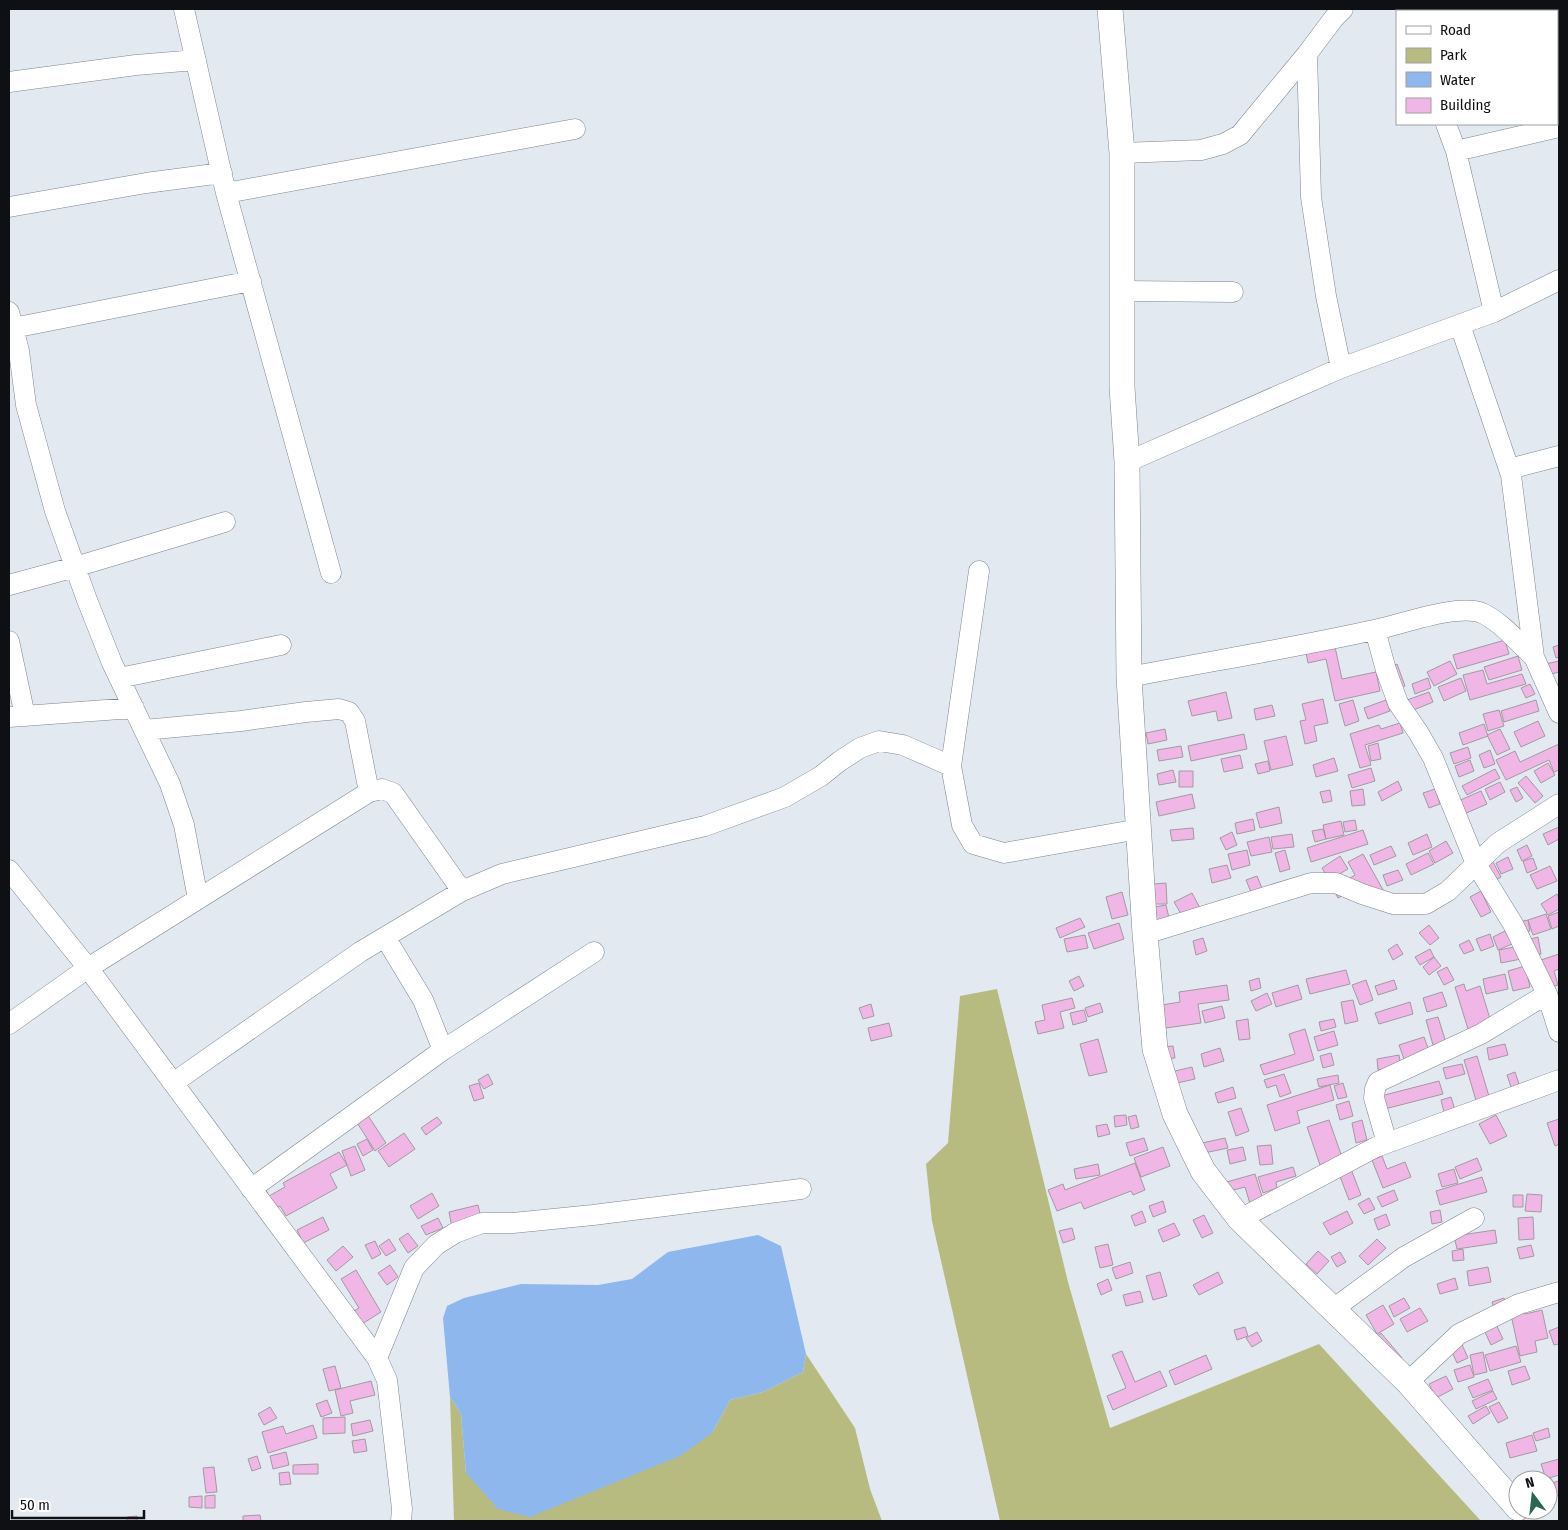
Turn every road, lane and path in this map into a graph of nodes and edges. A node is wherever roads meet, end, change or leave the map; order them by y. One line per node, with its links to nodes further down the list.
1 (184, 9): 5 (street)
2 (1110, 9): 11 (street)
3 (1344, 9): 4 (street)
4 (1307, 54): 11 (street); 22 (street)
5 (196, 60): 6 (street); 12 (street)
6 (9, 82)
7 (1446, 125): 10 (street)
8 (1559, 127): 10 (street)
9 (575, 129): 13 (street)
10 (1456, 151): 19 (street)
11 (1122, 153): 17 (street)
12 (222, 172): 13 (street); 14 (street)
13 (226, 192): 16 (street)
14 (9, 208)
15 (1559, 280): 19 (street)
16 (251, 281): 21 (street); 30 (street)
17 (1122, 291): 18 (street); 25 (street)
18 (1233, 292)
19 (1494, 312): 20 (street)
20 (1460, 325): 22 (street); 26 (street)
21 (12, 334): 23 (street)
22 (1341, 368): 25 (street)
23 (17, 397): 28 (street)
24 (1559, 456): 26 (street)
25 (1127, 462): 36 (street)
26 (1509, 468): 35 (street)
27 (225, 522): 28 (street)
28 (75, 567): 31 (street); 37 (street)
29 (980, 571): 42 (street)
30 (331, 573)
31 (9, 585)
32 (1375, 630): 35 (street); 36 (street); 46 (street)
33 (9, 642): 40 (street)
34 (281, 645): 37 (street)
35 (1534, 657): 39 (street)
36 (1129, 677): 45 (street)
37 (119, 678): 38 (street)
38 (134, 708): 40 (street); 41 (street)
39 (1559, 713)
40 (17, 716)
41 (144, 730): 43 (street); 49 (street)
42 (952, 766): 45 (street); 48 (street)
43 (369, 792): 48 (street); 49 (street)
44 (1559, 804): 46 (street)
45 (1139, 829): 50 (street)
46 (1476, 864): 50 (street); 54 (street)
47 (9, 870): 53 (street)
48 (462, 891): 51 (street)
49 (198, 899): 53 (street)
50 (1145, 934): 64 (street)
51 (385, 937): 57 (street); 59 (street)
52 (594, 952): 57 (street)
53 (88, 968): 55 (street); 59 (street)
54 (1547, 994): 56 (street); 60 (street)
55 (9, 1024)
56 (1559, 1032)
57 (443, 1050): 61 (street)
58 (1559, 1080): 60 (street)
59 (173, 1083): 61 (street)
60 (1387, 1143): 64 (street)
61 (251, 1189): 67 (street)
62 (800, 1189): 67 (street)
63 (1474, 1218): 66 (street)
64 (1240, 1219): 66 (street)
65 (1559, 1292): 68 (street)
66 (1333, 1309): 68 (street)
67 (378, 1358): 70 (street)
68 (1408, 1382): 69 (street)
69 (1508, 1496)
70 (401, 1521)

